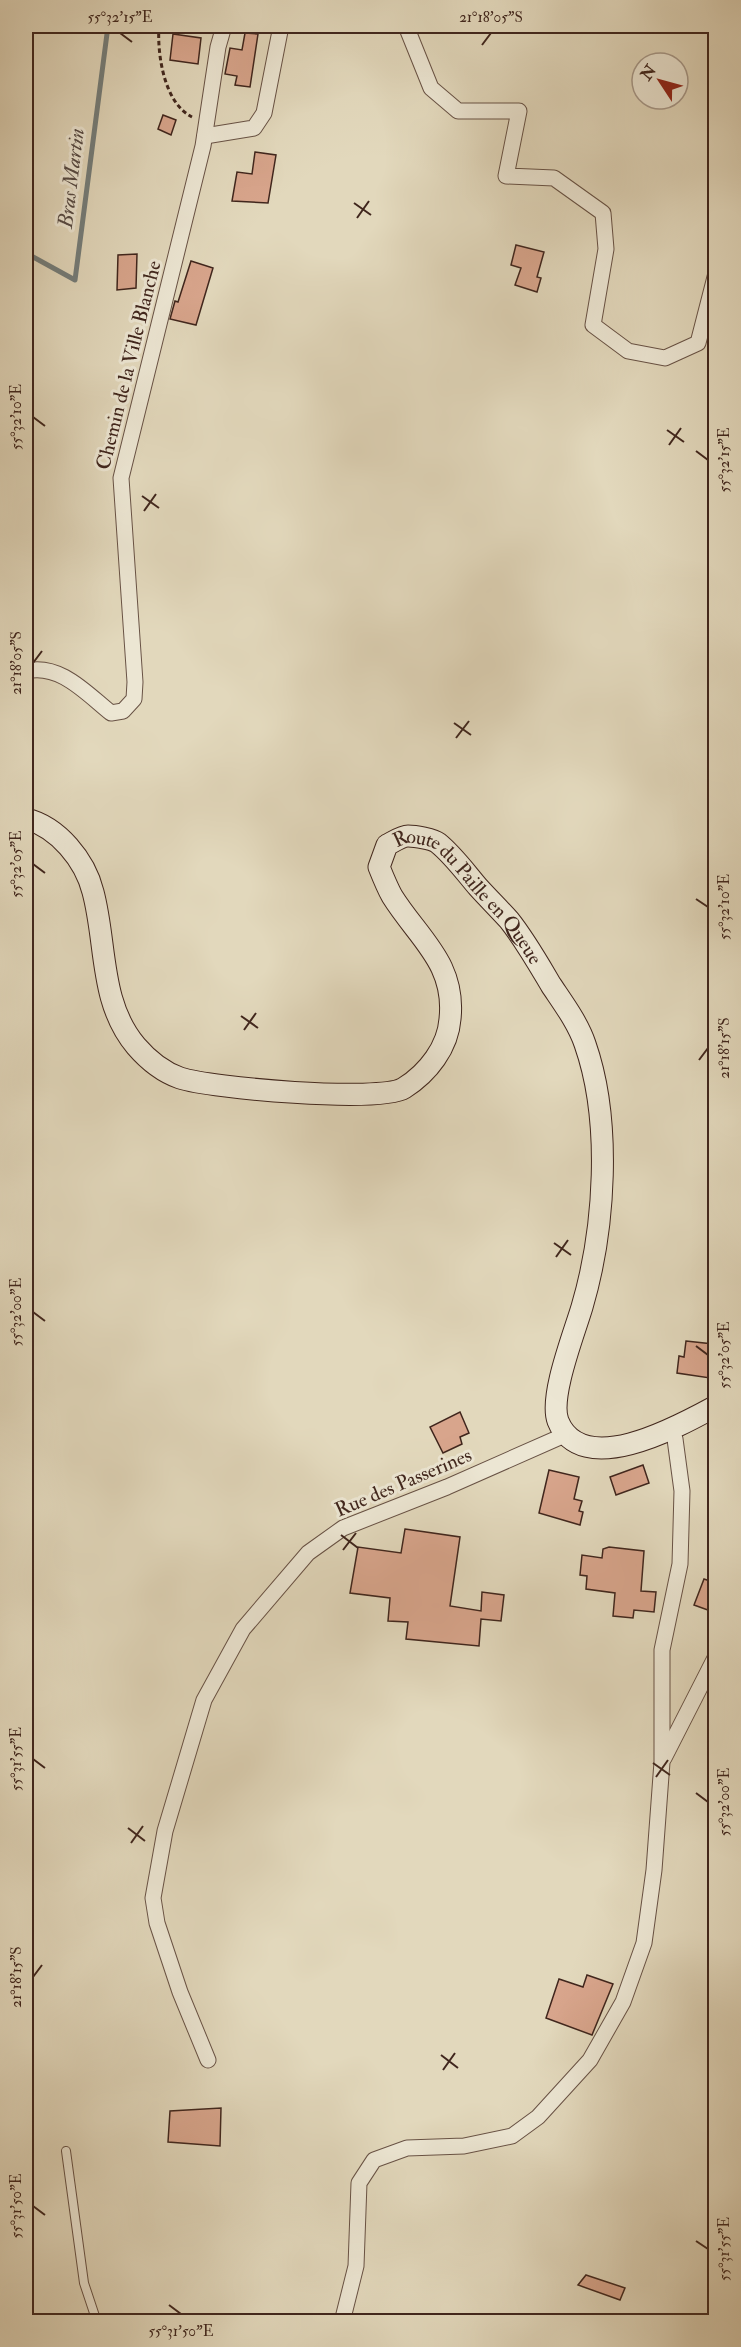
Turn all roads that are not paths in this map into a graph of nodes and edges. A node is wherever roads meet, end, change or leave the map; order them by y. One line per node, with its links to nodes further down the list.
1 (225, 26): 4 (street, Chemin de la Ville Blanche)
2 (281, 26): 4 (street)
3 (406, 26): 5 (street)
4 (206, 130): 6 (street, Chemin de la Ville Blanche)
5 (716, 273)
6 (26, 671)
7 (26, 819): 10 (main road, Route du Paille en Queue)
8 (716, 1406): 9 (main road)
9 (671, 1430): 10 (main road); 12 (street)
10 (567, 1434): 13 (street, Rue des Passerines)
11 (716, 1656): 12 (street)
12 (662, 1762): 16 (street)
13 (208, 2060)
14 (66, 2151): 15 (lane)
15 (97, 2322)
16 (342, 2322)

